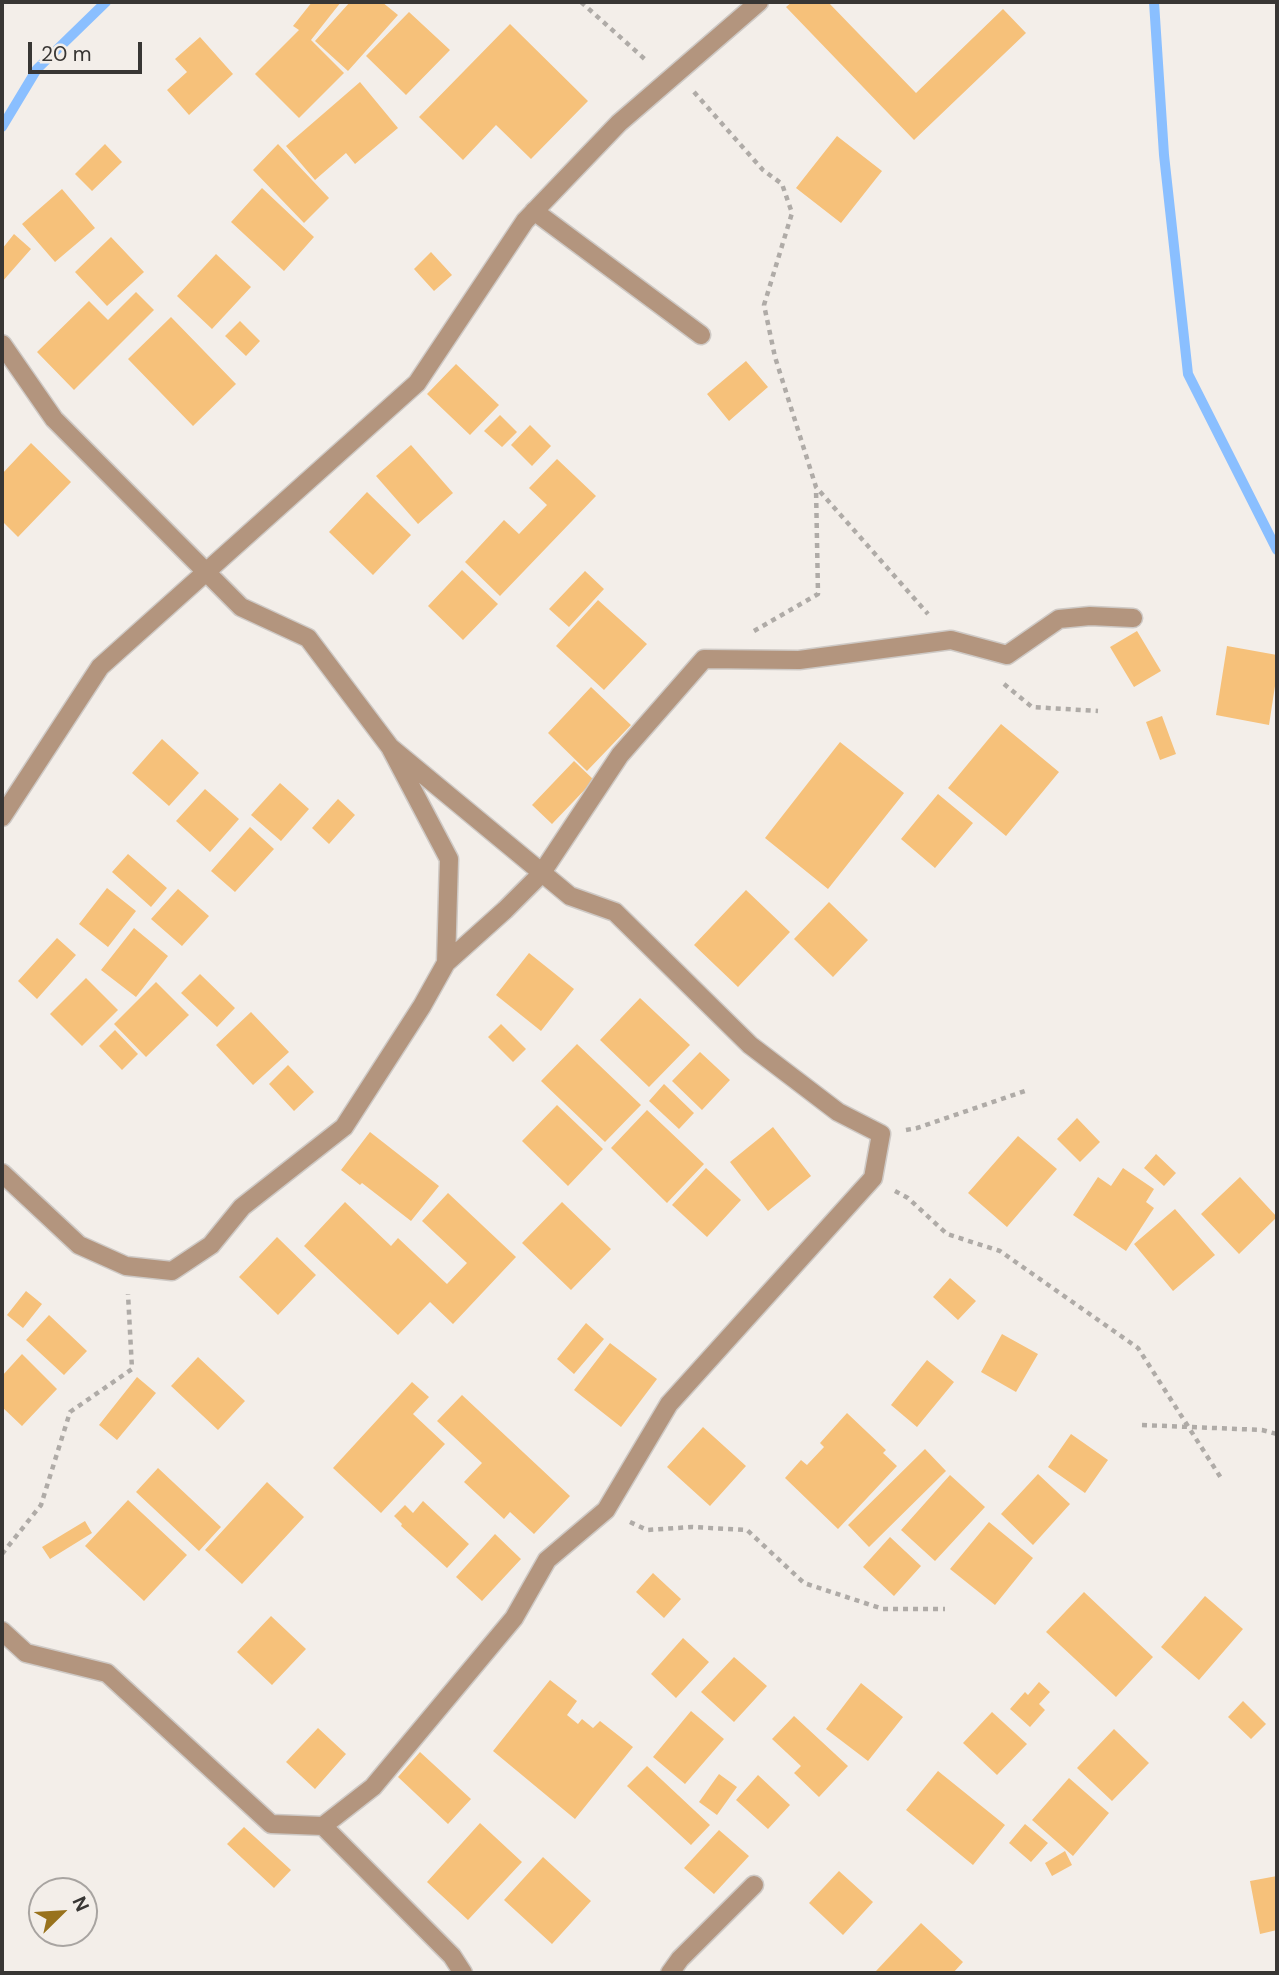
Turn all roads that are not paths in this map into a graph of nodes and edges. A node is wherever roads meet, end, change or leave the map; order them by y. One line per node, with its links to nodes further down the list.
1 (759, 2): 2 (street)
2 (534, 211): 3 (street); 5 (street)
3 (701, 335)
4 (2, 344): 5 (street)
5 (205, 572): 7 (street); 8 (street)
6 (1133, 618): 9 (street)
7 (390, 747): 9 (street); 10 (street)
8 (2, 817)
9 (541, 874): 10 (street); 13 (street)
10 (446, 962): 11 (street)
11 (2, 1172)
12 (2, 1631): 13 (street)
13 (323, 1826): 15 (street)
14 (754, 1885): 16 (street)
15 (463, 1973)
16 (670, 1973)

